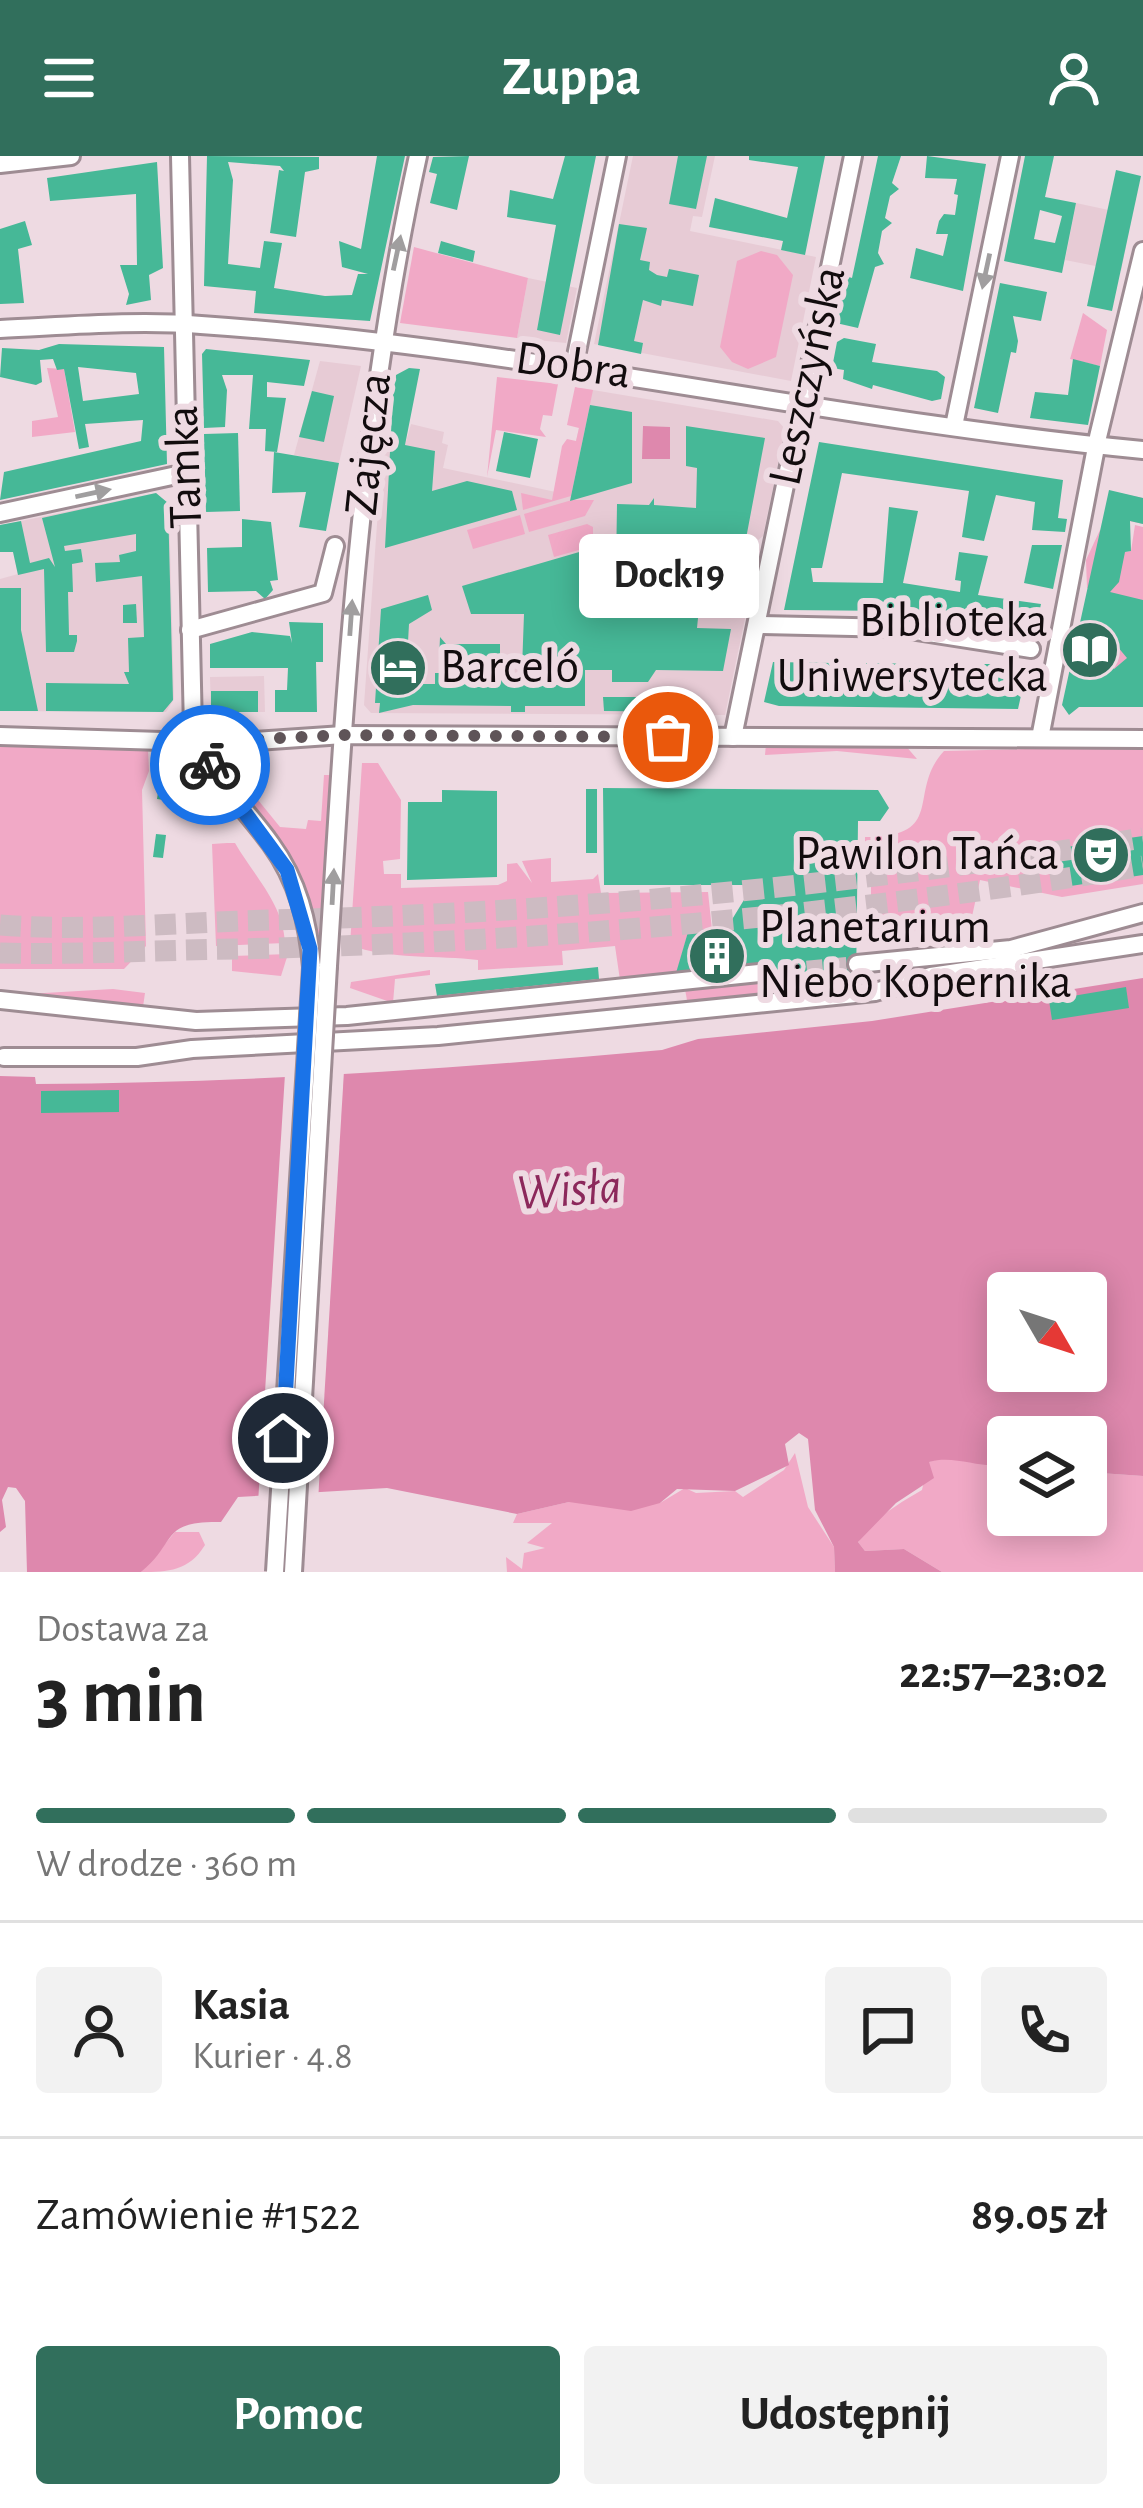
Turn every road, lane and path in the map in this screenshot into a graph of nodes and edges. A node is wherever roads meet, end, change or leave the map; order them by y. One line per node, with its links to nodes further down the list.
1 (71, 156): 8 (street)
2 (180, 156): 9 (street, Tamka)
3 (191, 156): 9 (street, Tamka)
4 (418, 156): 13 (street, Zajęcza, one-way to 4)
5 (617, 156): 14 (street)
6 (853, 156): 15 (street, Leszczyńska)
7 (1010, 156): 16 (street, one-way to 16)
8 (0, 164)
9 (183, 192): 11 (street, Tamka)
10 (1143, 251): 17 (street)
11 (182, 324): 12 (street, Dobra); 13 (street, Dobra); 19 (street, Tamka)
12 (0, 328)
13 (380, 344): 14 (street, Dobra); 25 (street, Zajęcza, one-way to 13)
14 (574, 366): 15 (street, Dobra)
15 (802, 402): 16 (street, Dobra); 22 (street, Leszczyńska)
16 (954, 426): 17 (street, Dobra)
17 (1096, 447): 18 (street, Dobra); 28 (street)
18 (1143, 450)
19 (186, 473): 20 (street, one-way to 19); 23 (street, Tamka)
20 (0, 514)
21 (335, 546): 23 (street)
22 (757, 626): 24 (street); 27 (street, Leszczyńska)
23 (190, 630): 30 (street, Tamka)
24 (1031, 649)
25 (343, 735): 27 (street); 30 (street); 34 (street, Zajęcza, one-way to 25)
26 (0, 736): 30 (street)
27 (733, 736): 28 (street)
28 (1040, 738): 29 (street)
29 (1143, 739)
30 (198, 742): 34 (street)
31 (1143, 913): 33 (street)
32 (1143, 944): 37 (street)
33 (857, 964)
34 (320, 966): 38 (street, bridge); 39 (street, bridge)
35 (759, 973): 36 (street)
36 (0, 1000)
37 (4, 1057)
38 (275, 1572)
39 (292, 1572)

